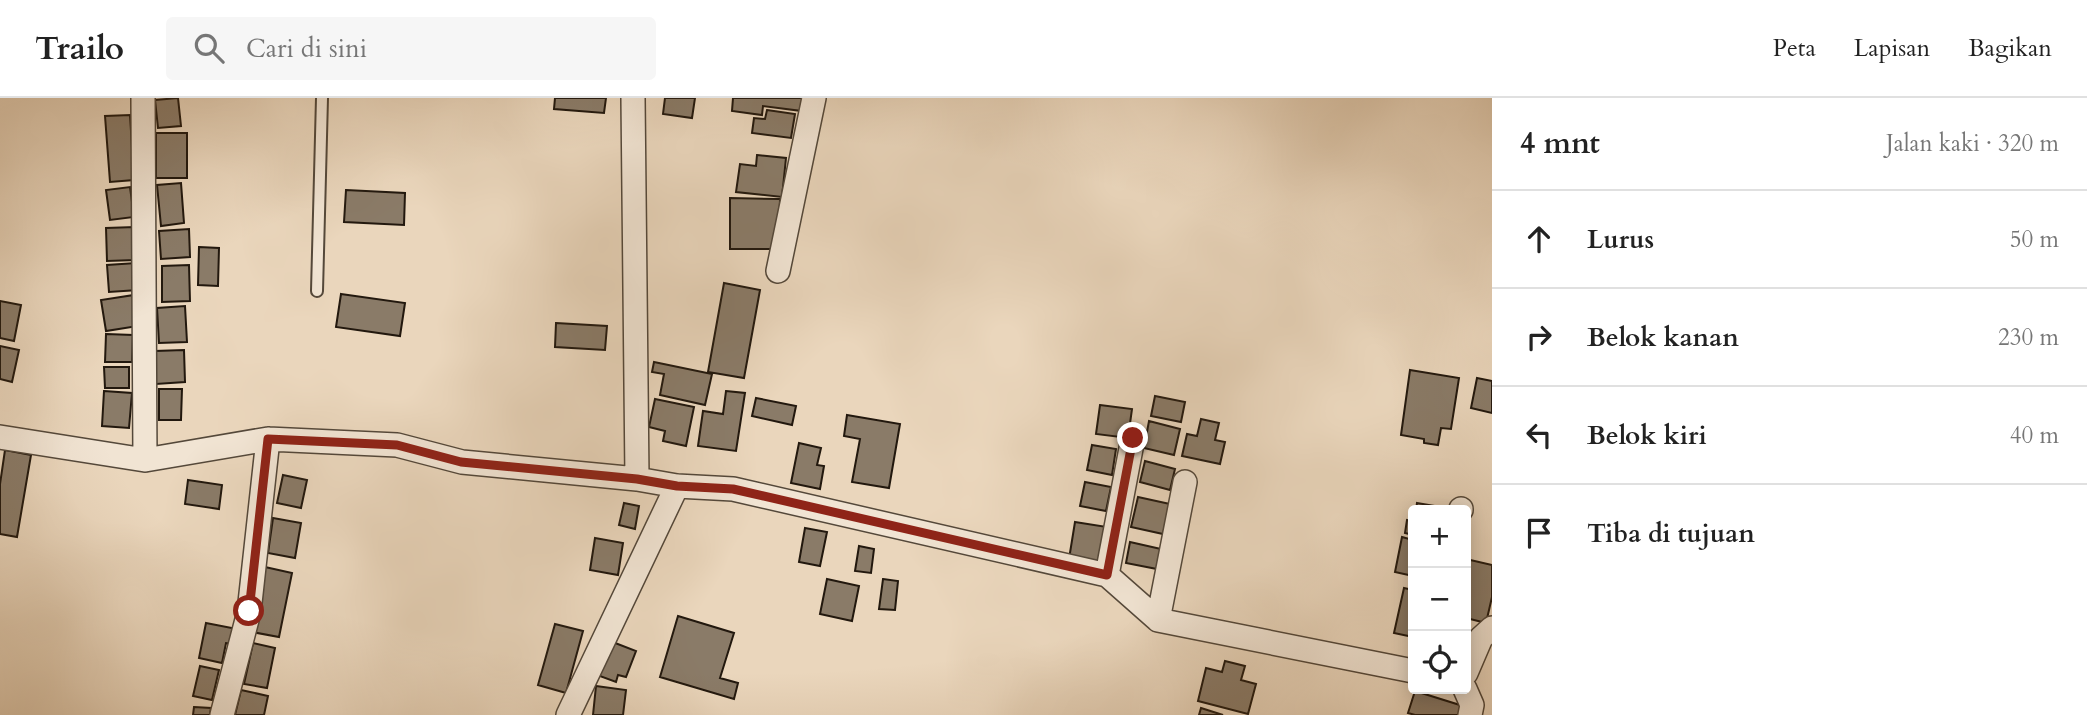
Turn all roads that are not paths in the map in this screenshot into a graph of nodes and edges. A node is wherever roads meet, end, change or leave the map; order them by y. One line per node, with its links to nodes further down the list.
1 (143, 98): 10 (street)
2 (322, 98): 6 (lane)
3 (633, 98): 11 (street)
4 (814, 98): 5 (street)
5 (778, 271)
6 (317, 291)
7 (0, 438): 10 (street)
8 (1133, 438): 14 (street)
9 (268, 439): 10 (street); 11 (street); 20 (street)
10 (145, 460)
11 (637, 479): 13 (street)
12 (1185, 482): 15 (street)
13 (677, 486): 14 (street); 21 (street)
14 (1107, 575): 15 (street)
15 (1158, 620): 18 (street)
16 (1492, 628): 17 (street)
17 (1471, 661)
18 (1408, 670)
19 (1467, 694): 22 (street)
20 (222, 715)
21 (568, 715)
22 (1470, 715)

